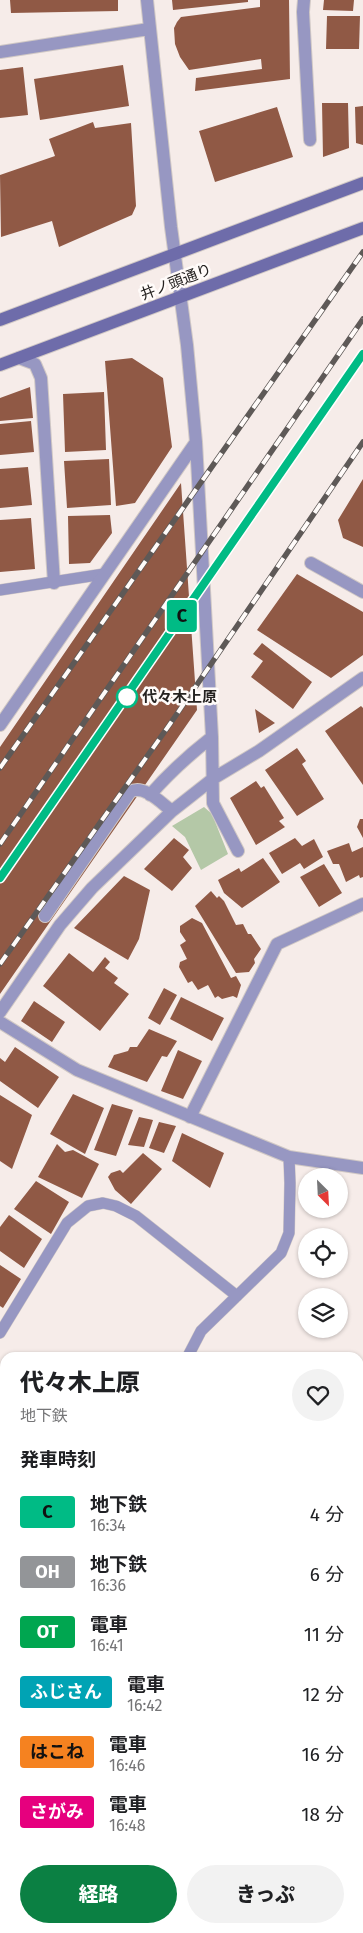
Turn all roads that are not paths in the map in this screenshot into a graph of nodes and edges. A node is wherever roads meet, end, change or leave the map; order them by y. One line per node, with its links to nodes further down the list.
1 (147, 0): 3 (street)
2 (304, 0): 5 (street)
3 (149, 29): 4 (street); 8 (street)
4 (0, 52)
5 (310, 140)
6 (363, 183): 8 (main road, 井ノ頭通り)
7 (363, 228): 9 (main road, 井ノ頭通り)
8 (174, 254): 9 (street); 10 (main road, 井ノ頭通り)
9 (180, 297): 11 (main road, 井ノ頭通り); 13 (street)
10 (0, 320)
11 (19, 358): 12 (main road, 井ノ頭通り); 16 (street)
12 (0, 365)
13 (196, 442): 15 (street); 21 (street)
14 (311, 562): 18 (street)
15 (104, 574): 16 (lane); 20 (street)
16 (54, 583): 17 (lane)
17 (0, 590)
18 (363, 592)
19 (363, 678): 22 (street)
20 (0, 725)
21 (212, 737): 22 (street); 23 (street)
22 (214, 778): 24 (street); 25 (street)
23 (150, 795): 24 (street); 27 (street)
24 (172, 811): 28 (street)
25 (238, 851)
26 (363, 904): 30 (street)
27 (45, 916)
28 (0, 1012)
29 (0, 1022): 30 (street)
30 (190, 1117): 31 (street)
31 (288, 1158): 32 (street); 33 (lane)
32 (363, 1168)
33 (237, 1296): 34 (lane); 35 (lane)
34 (0, 1333)
35 (190, 1352)

